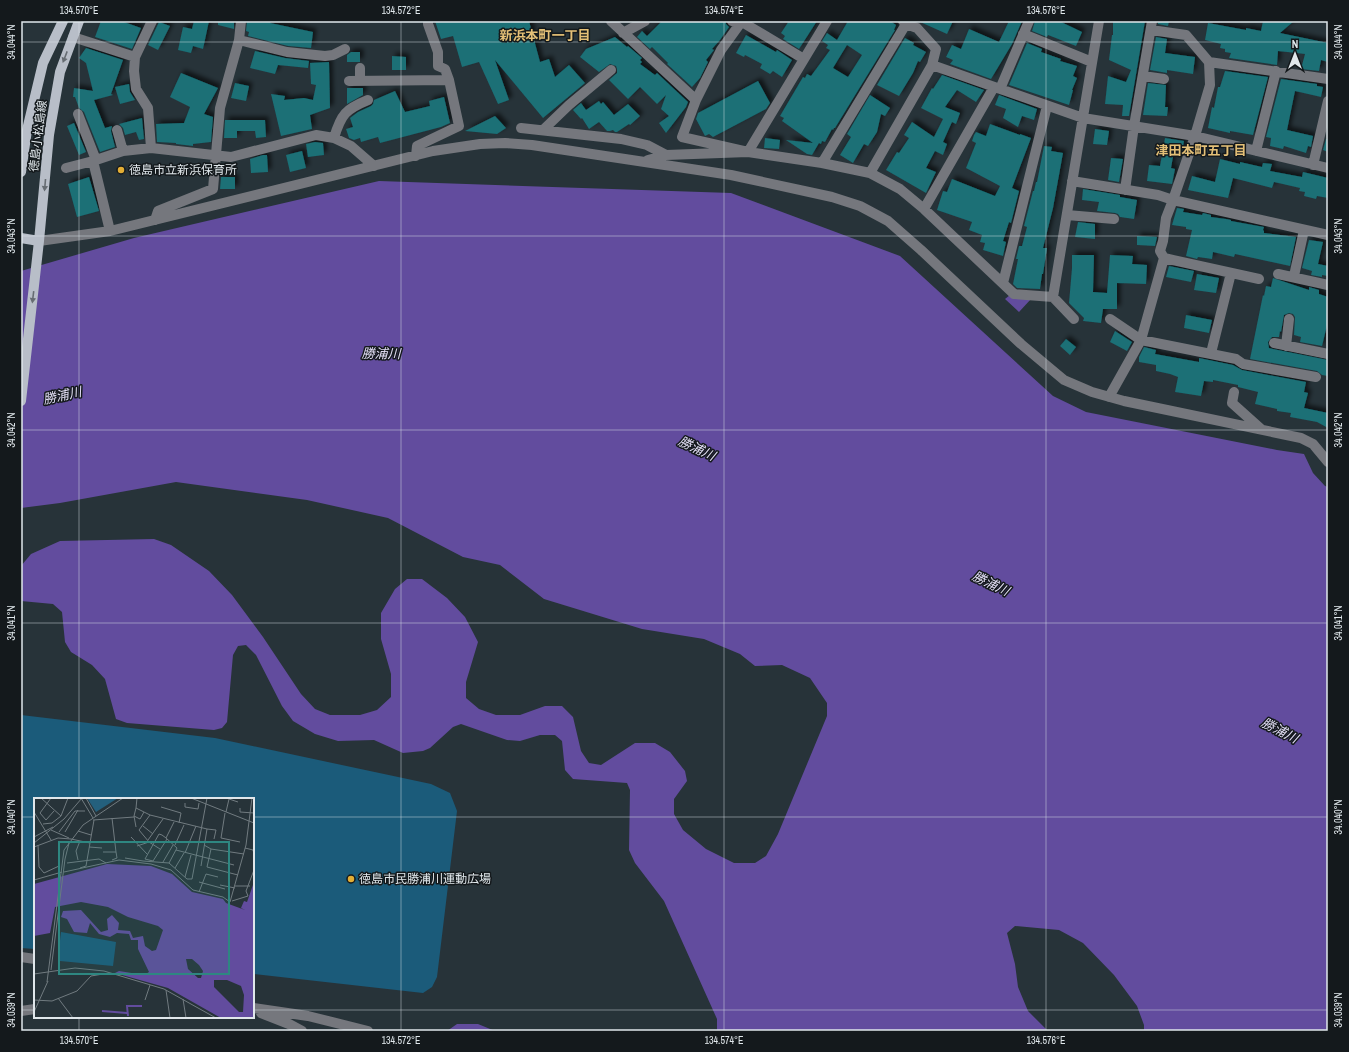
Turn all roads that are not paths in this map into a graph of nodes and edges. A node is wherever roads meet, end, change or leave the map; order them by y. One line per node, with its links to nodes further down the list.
1 (63, 21): 60 (main road, 徳島小松島線)
2 (80, 21): 16 (main road, 徳島小松島線)
3 (152, 21): 19 (street)
4 (241, 21): 17 (street)
5 (428, 21): 30 (street)
6 (645, 21): 12 (street)
7 (739, 21): 20 (street); 35 (street)
8 (827, 21): 20 (street)
9 (1028, 21): 15 (street)
10 (1098, 21): 21 (street)
11 (904, 23): 13 (street); 55 (street)
12 (616, 25): 35 (street)
13 (919, 25): 23 (street)
14 (1152, 25): 22 (street); 27 (street)
15 (1023, 34): 21 (street); 33 (street)
16 (73, 37): 19 (street); 73 (main road, 徳島小松島線, one-way to 73)
17 (239, 40): 18 (street); 50 (street)
18 (345, 49)
19 (135, 57): 46 (street)
20 (804, 59): 49 (street)
21 (1092, 62): 39 (street)
22 (1209, 62): 26 (street); 44 (street)
23 (932, 65): 33 (street); 61 (street)
24 (360, 68): 32 (street)
25 (611, 70): 43 (street)
26 (1276, 71): 29 (street); 48 (street)
27 (1143, 76): 28 (street); 40 (street)
28 (1164, 78)
29 (1328, 79)
30 (448, 80): 32 (street); 52 (street)
31 (349, 81): 32 (street)
32 (360, 81)
33 (997, 88): 37 (street); 65 (street)
34 (368, 100): 45 (street)
35 (696, 100): 49 (street)
36 (1328, 101): 56 (street)
37 (1047, 106): 39 (street); 79 (street)
38 (78, 114): 53 (street)
39 (1083, 118): 40 (street); 62 (street)
40 (1134, 126): 44 (street); 63 (street)
41 (521, 128): 43 (street)
42 (117, 130): 47 (street)
43 (543, 130): 51 (street)
44 (1195, 136): 48 (street); 64 (street)
45 (334, 138): 50 (street); 57 (street)
46 (151, 148): 47 (street); 50 (street)
47 (123, 151): 53 (street)
48 (1256, 151): 56 (street)
49 (748, 152): 51 (street); 55 (street)
50 (215, 155): 68 (street)
51 (666, 155): 54 (street)
52 (416, 156): 54 (street); 57 (street)
53 (95, 160): 58 (street); 70 (street)
54 (642, 161): 92 (street)
55 (822, 163): 61 (street)
56 (1313, 165): 59 (street)
57 (374, 166): 68 (street)
58 (66, 168)
59 (1328, 168)
60 (21, 172)
61 (870, 173): 65 (street)
62 (1072, 181): 63 (street); 66 (street)
63 (1125, 190): 64 (street)
64 (1173, 200): 69 (street); 74 (street)
65 (924, 209): 79 (street)
66 (1067, 215): 67 (street); 81 (street)
67 (1114, 219)
68 (155, 220): 70 (street)
69 (1304, 230): 71 (street); 77 (street)
70 (110, 231): 73 (street)
71 (1328, 235)
72 (21, 238): 73 (main road)
73 (39, 241): 93 (main road, 徳島小松島線, one-way to 93)
74 (1164, 258): 75 (street); 85 (street)
75 (1231, 273): 78 (street); 88 (street)
76 (1278, 274): 77 (street)
77 (1294, 276): 80 (street)
78 (1259, 279)
79 (1002, 283): 81 (street)
80 (1328, 285)
81 (1053, 297): 82 (street)
82 (1074, 319)
83 (1110, 319): 85 (street)
84 (1289, 319): 87 (street)
85 (1141, 340): 88 (street); 92 (street)
86 (1274, 343): 87 (street)
87 (1286, 346): 89 (street)
88 (1211, 354): 90 (street)
89 (1328, 354)
90 (1316, 378)
91 (1234, 392): 94 (street)
92 (1109, 397): 94 (street)
93 (21, 401)
94 (1262, 430): 95 (street)
95 (1328, 462)
96 (21, 957): 97 (street)
97 (34, 959)
98 (254, 1008): 101 (street); 102 (street)
99 (34, 1009): 100 (street)
100 (21, 1011)
101 (302, 1031)
102 (368, 1031)

